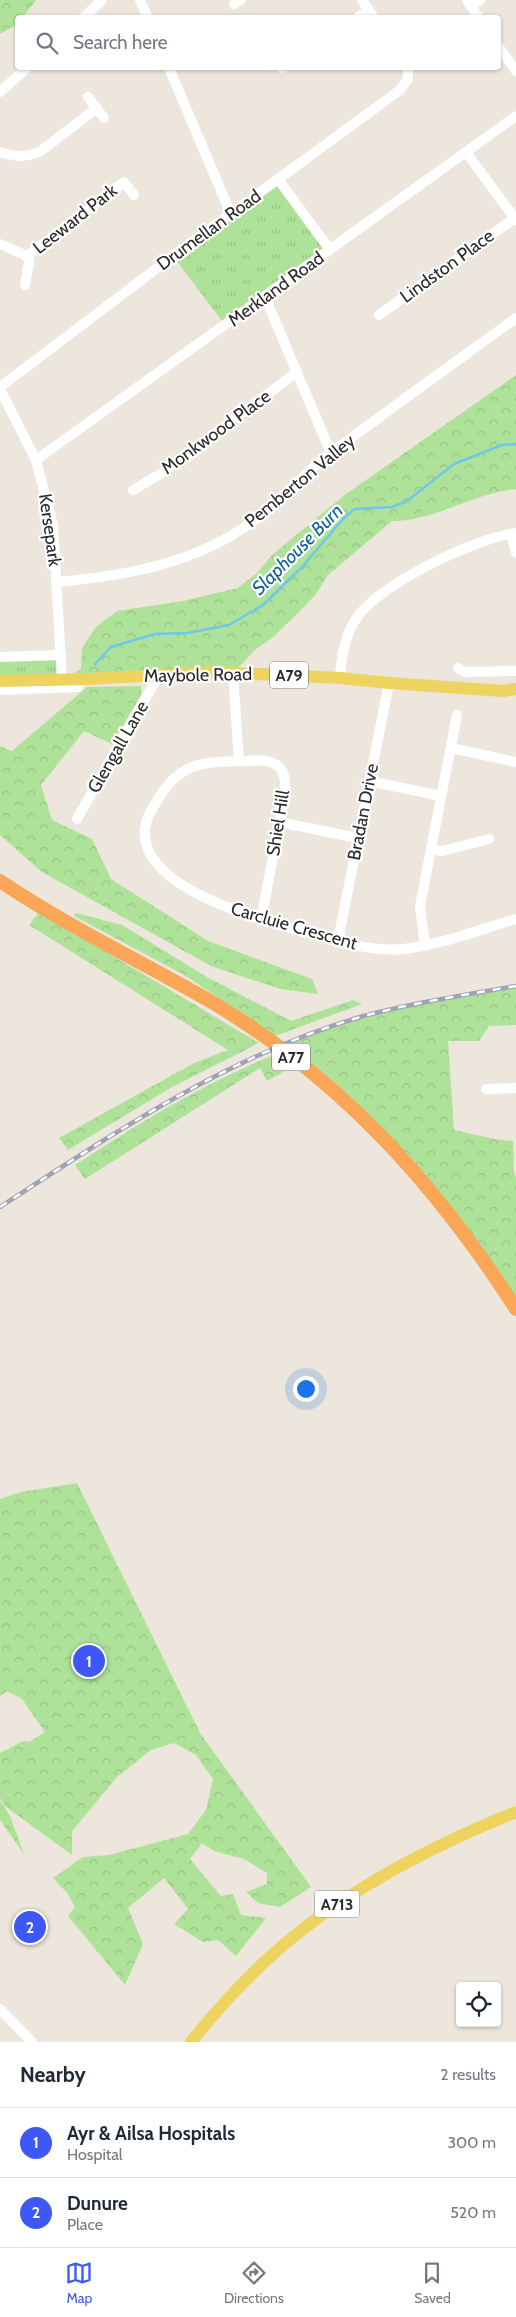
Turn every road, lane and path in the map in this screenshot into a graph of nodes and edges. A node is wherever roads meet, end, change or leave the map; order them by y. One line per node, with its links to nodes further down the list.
1 (102, 0): 7 (street)
2 (140, 0): 8 (street)
3 (362, 0): 6 (street)
4 (480, 0): 5 (street)
5 (469, 3): 9 (street)
6 (372, 14)
7 (86, 15)
8 (147, 15)
9 (477, 15)
10 (501, 50): 11 (street)
11 (515, 68)
12 (25, 70): 15 (street)
13 (170, 70): 24 (street)
14 (408, 70): 22 (street, Drumellan Road)
15 (0, 92)
16 (88, 97): 17 (street)
17 (97, 108): 19 (street); 20 (street)
18 (516, 116): 21 (street, Merkland Road)
19 (104, 118)
20 (0, 152)
21 (466, 152): 25 (street); 27 (street, Merkland Road)
22 (278, 180): 24 (street, Drumellan Road); 27 (street)
23 (134, 196): 28 (street, Leeward Park)
24 (231, 214): 34 (street, Drumellan Road)
25 (515, 219): 31 (street, Lindston Place)
26 (0, 244): 28 (street, Leeward Park)
27 (330, 250): 30 (street, Merkland Road)
28 (27, 256): 29 (street, Leeward Park)
29 (25, 285)
30 (265, 296): 33 (street); 36 (street, Merkland Road)
31 (379, 315)
32 (516, 318): 35 (street, Pemberton Valley)
33 (297, 372): 35 (street); 37 (street, Monkwood Place)
34 (0, 388): 36 (street, Kersepark)
35 (331, 453): 40 (street, Pemberton Valley)
36 (36, 460): 40 (street, Kersepark)
37 (133, 490)
38 (513, 533): 39 (street); 47 (street)
39 (516, 553)
40 (56, 582): 41 (street, Kersepark)
41 (60, 654): 42 (street); 49 (street, Kersepark)
42 (0, 657)
43 (458, 668): 44 (street)
44 (516, 672)
45 (233, 673): 46 (main road, Maybole Road / A79); 47 (main road, Maybole Road / A79); 56 (street)
46 (159, 675): 48 (main road, Maybole Road / A79); 60 (street, Glengall Lane)
47 (340, 678): 51 (main road, Maybole Road / A79)
48 (78, 679): 49 (main road, Maybole Road / A79); 52 (street)
49 (62, 680): 50 (main road, Maybole Road / A79)
50 (0, 682)
51 (389, 683): 53 (main road, Maybole Road / A79); 58 (street, Bradan Drive)
52 (0, 690)
53 (516, 690)
54 (457, 715): 55 (street)
55 (451, 748): 57 (street); 59 (street)
56 (239, 761): 61 (street, Shiel Hill); 67 (street, Carcluie Crescent)
57 (516, 762)
58 (369, 781): 59 (street); 62 (street, Bradan Drive)
59 (442, 796): 64 (street)
60 (77, 819)
61 (279, 822): 62 (street); 67 (street, Shiel Hill)
62 (358, 838): 68 (street, Bradan Drive)
63 (489, 839): 64 (street)
64 (431, 849): 69 (street)
65 (0, 881): 72 (highway, A77)
66 (516, 919): 69 (street, Carcluie Crescent)
67 (261, 920): 68 (street, Carcluie Crescent)
68 (338, 940): 69 (street, Carcluie Crescent)
69 (425, 945)
70 (516, 1088): 71 (street)
71 (486, 1089)
72 (516, 1309)
73 (516, 1812): 76 (main road, A713)
74 (0, 2009): 75 (street)
75 (32, 2042)
76 (190, 2042)

